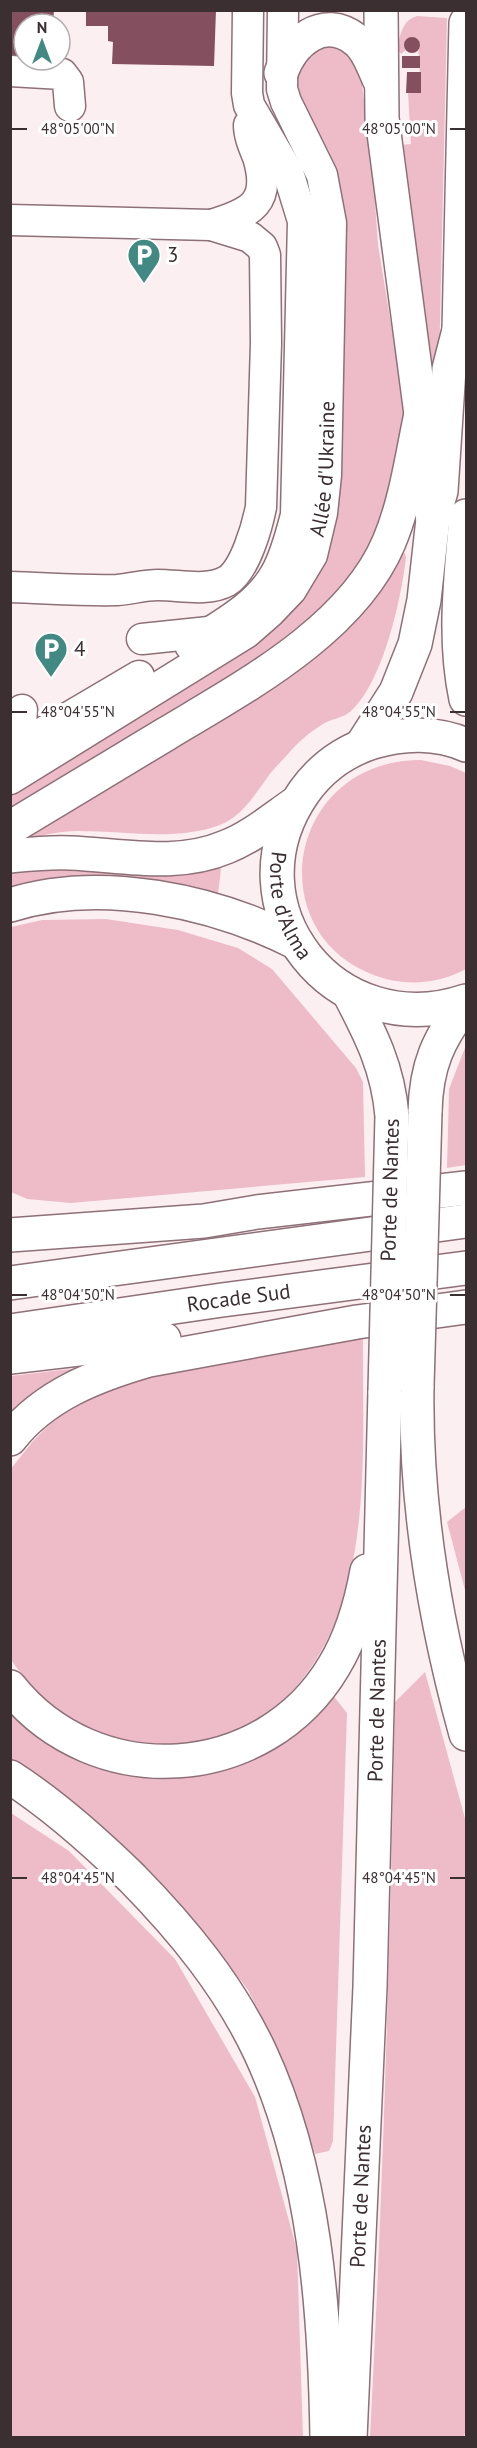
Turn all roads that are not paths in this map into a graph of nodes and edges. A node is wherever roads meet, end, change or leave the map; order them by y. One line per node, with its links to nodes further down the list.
1 (248, 10): 8 (street, Allée d'Ukraine)
2 (283, 10): 6 (street, Allée d'Ukraine)
3 (381, 10): 7 (highway)
4 (466, 23): 14 (highway)
5 (10, 71): 9 (street)
6 (280, 73): 7 (highway); 27 (street, Allée d'Ukraine)
7 (380, 82): 15 (highway)
8 (249, 105): 13 (street); 20 (street, Allée d'Ukraine)
9 (70, 106)
10 (10, 199): 12 (street)
11 (10, 220): 12 (street)
12 (89, 222): 13 (street)
13 (211, 225): 19 (street)
14 (459, 330): 16 (highway); 18 (highway)
15 (421, 414): 18 (highway); 29 (highway)
16 (466, 442)
17 (466, 516): 22 (highway)
18 (434, 519): 24 (highway)
19 (10, 587)
20 (209, 633): 21 (street); 26 (street, Allée d'Ukraine)
21 (142, 639)
22 (466, 699)
23 (22, 710): 26 (street)
24 (362, 745): 25 (highway, Porte d'Alma); 28 (highway, Porte d'Alma)
25 (466, 745)
26 (15, 749)
27 (10, 779)
28 (296, 803): 30 (highway); 32 (highway, Porte d'Alma)
29 (10, 828)
30 (10, 856)
31 (10, 905): 32 (highway)
32 (297, 943): 33 (highway, Porte d'Alma)
33 (349, 993): 34 (highway, Porte d'Alma); 48 (highway, Porte de Nantes, bridge)
34 (466, 1002): 46 (highway, bridge)
35 (466, 1188): 37 (highway)
36 (10, 1212): 37 (highway)
37 (257, 1212): 39 (highway)
38 (466, 1221): 41 (highway)
39 (10, 1235)
40 (466, 1268): 44 (highway, Rocade Sud)
41 (10, 1283)
42 (466, 1307): 43 (highway)
43 (357, 1322): 45 (highway); 47 (highway)
44 (10, 1331)
45 (10, 1357)
46 (417, 1392): 49 (highway); 51 (highway)
47 (10, 1439)
48 (381, 1484): 50 (highway); 54 (highway, Porte de Nantes)
49 (466, 1665)
50 (10, 1688)
51 (466, 1734)
52 (10, 1777): 53 (highway)
53 (327, 2438)
54 (350, 2438)

